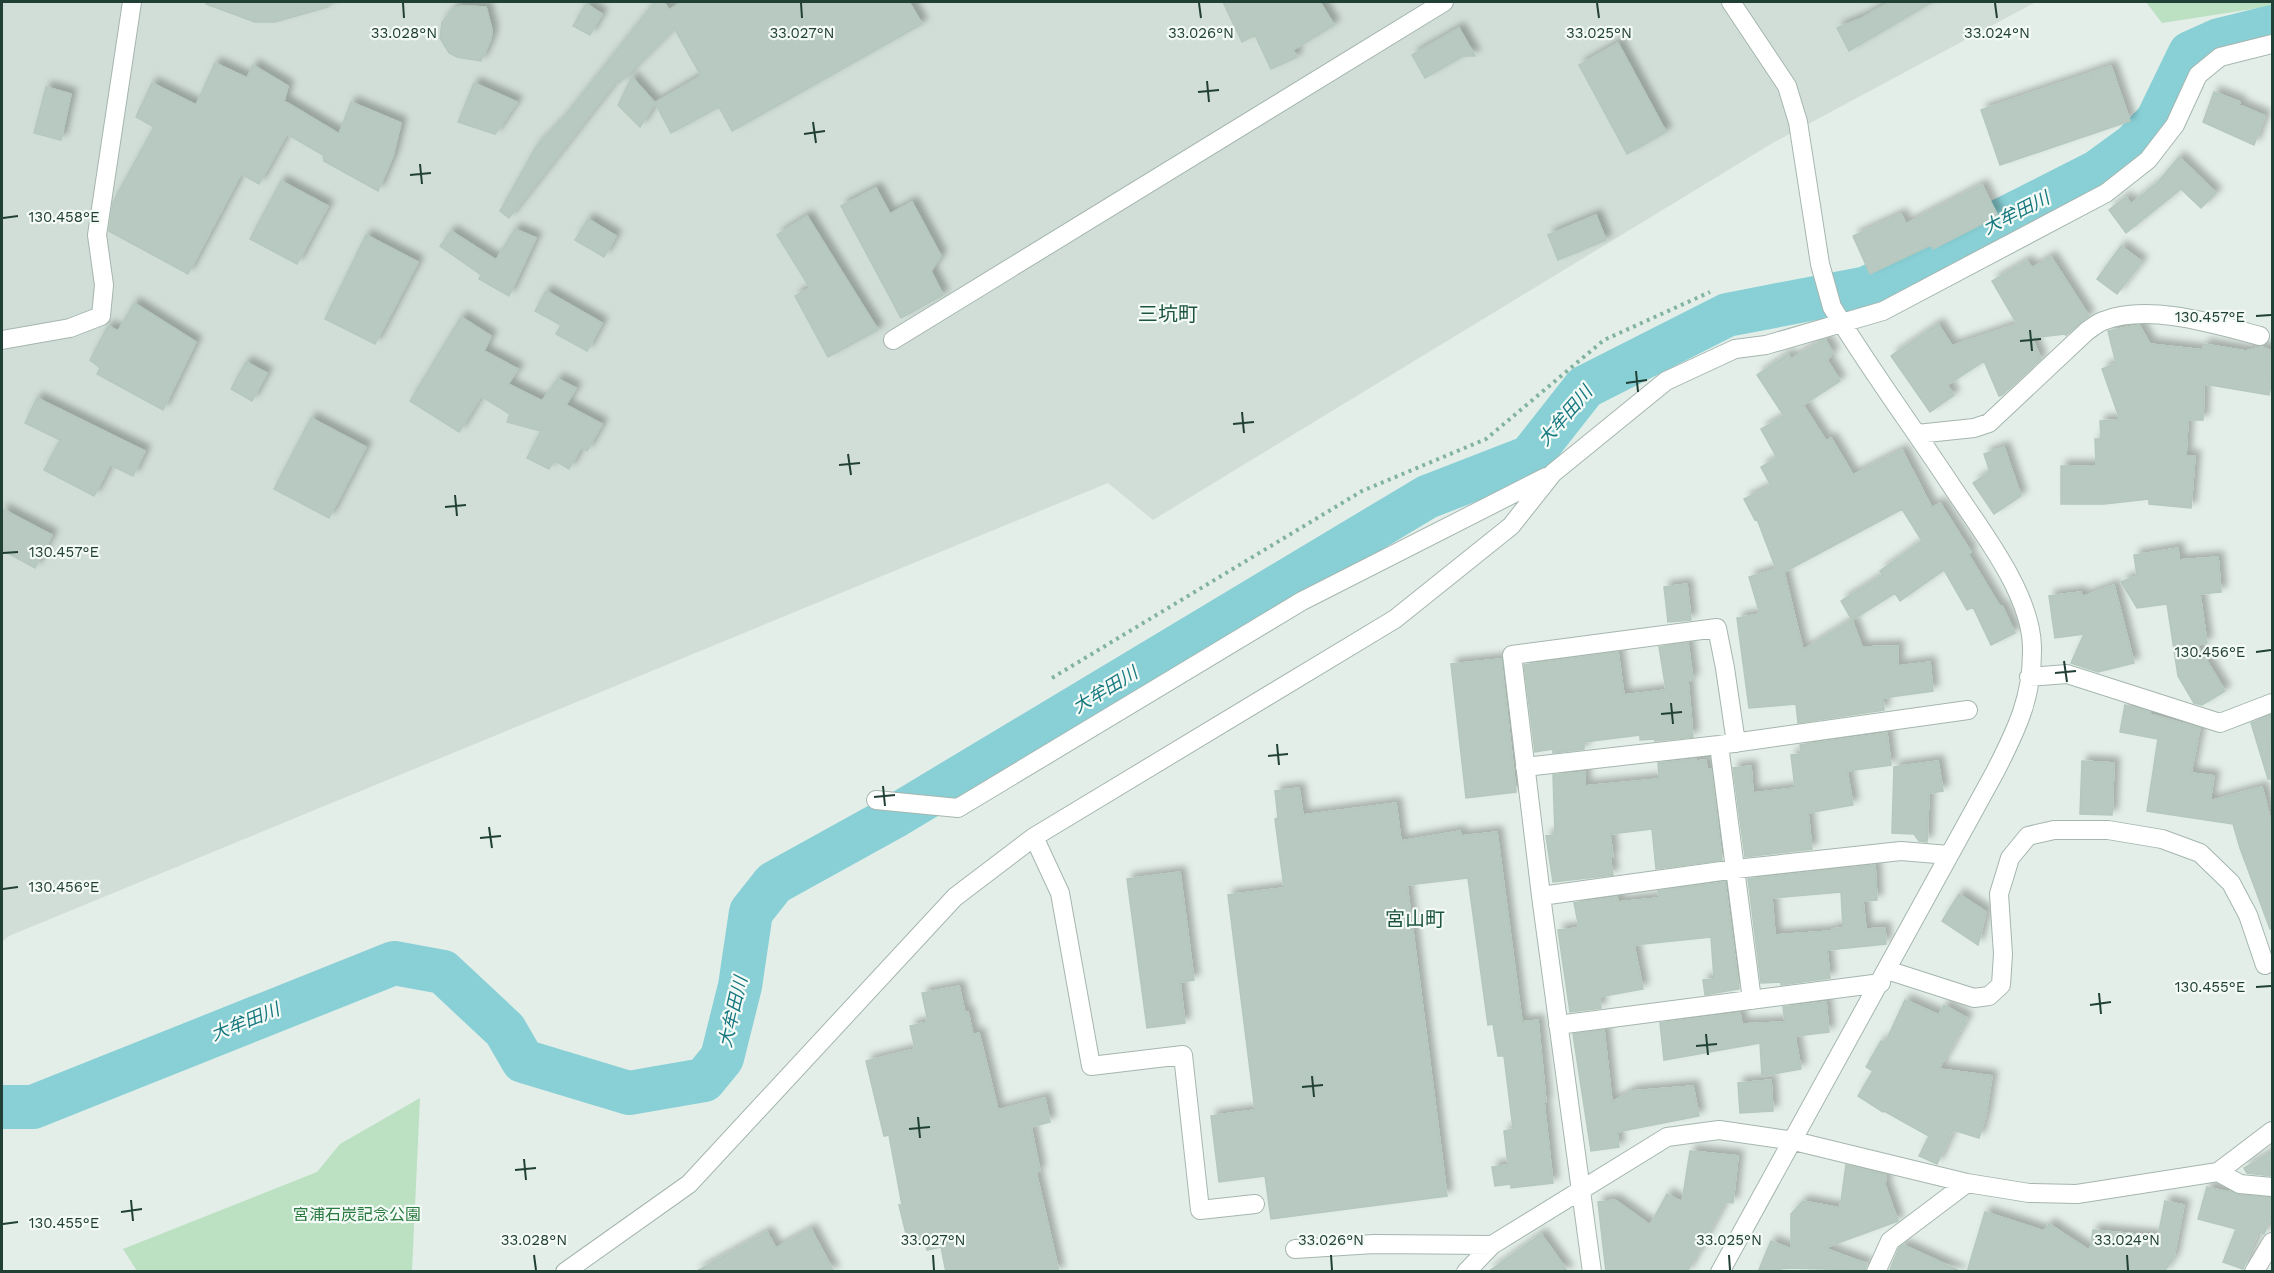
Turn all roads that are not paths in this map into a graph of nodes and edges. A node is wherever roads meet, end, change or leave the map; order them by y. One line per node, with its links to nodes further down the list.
1 (132, 2): 7 (street)
2 (1444, 2): 8 (street)
3 (1731, 2): 5 (street)
4 (2272, 44): 5 (street)
5 (1842, 322): 9 (street); 10 (street)
6 (2260, 336): 9 (street)
7 (2, 340)
8 (893, 340)
9 (1917, 434): 11 (street)
10 (1553, 473): 16 (street); 17 (street)
11 (2030, 677): 12 (street); 18 (street)
12 (2272, 703)
13 (1968, 710): 14 (street)
14 (1728, 744): 15 (street); 15 (street); 19 (street)
15 (1525, 767): 20 (street)
16 (876, 800)
17 (1034, 837): 31 (street); 35 (street)
18 (1949, 855): 19 (street); 22 (street)
19 (1736, 869): 20 (street); 23 (street)
20 (1541, 896): 24 (street)
21 (2265, 965): 22 (street)
22 (1884, 977): 23 (street); 26 (street)
23 (1752, 1000): 24 (street)
24 (1558, 1025): 30 (street)
25 (2272, 1131): 27 (street)
26 (1794, 1141): 28 (street); 30 (street); 38 (street)
27 (2218, 1172): 28 (street); 29 (street)
28 (1967, 1183): 39 (street)
29 (2272, 1187)
30 (1580, 1192): 33 (street); 37 (street)
31 (1255, 1204)
32 (2272, 1242): 40 (street)
33 (1492, 1245): 34 (street); 36 (street)
34 (1294, 1249)
35 (565, 1272)
36 (1466, 1272)
37 (1592, 1272)
38 (1720, 1272)
39 (1876, 1272)
40 (2254, 1272)

